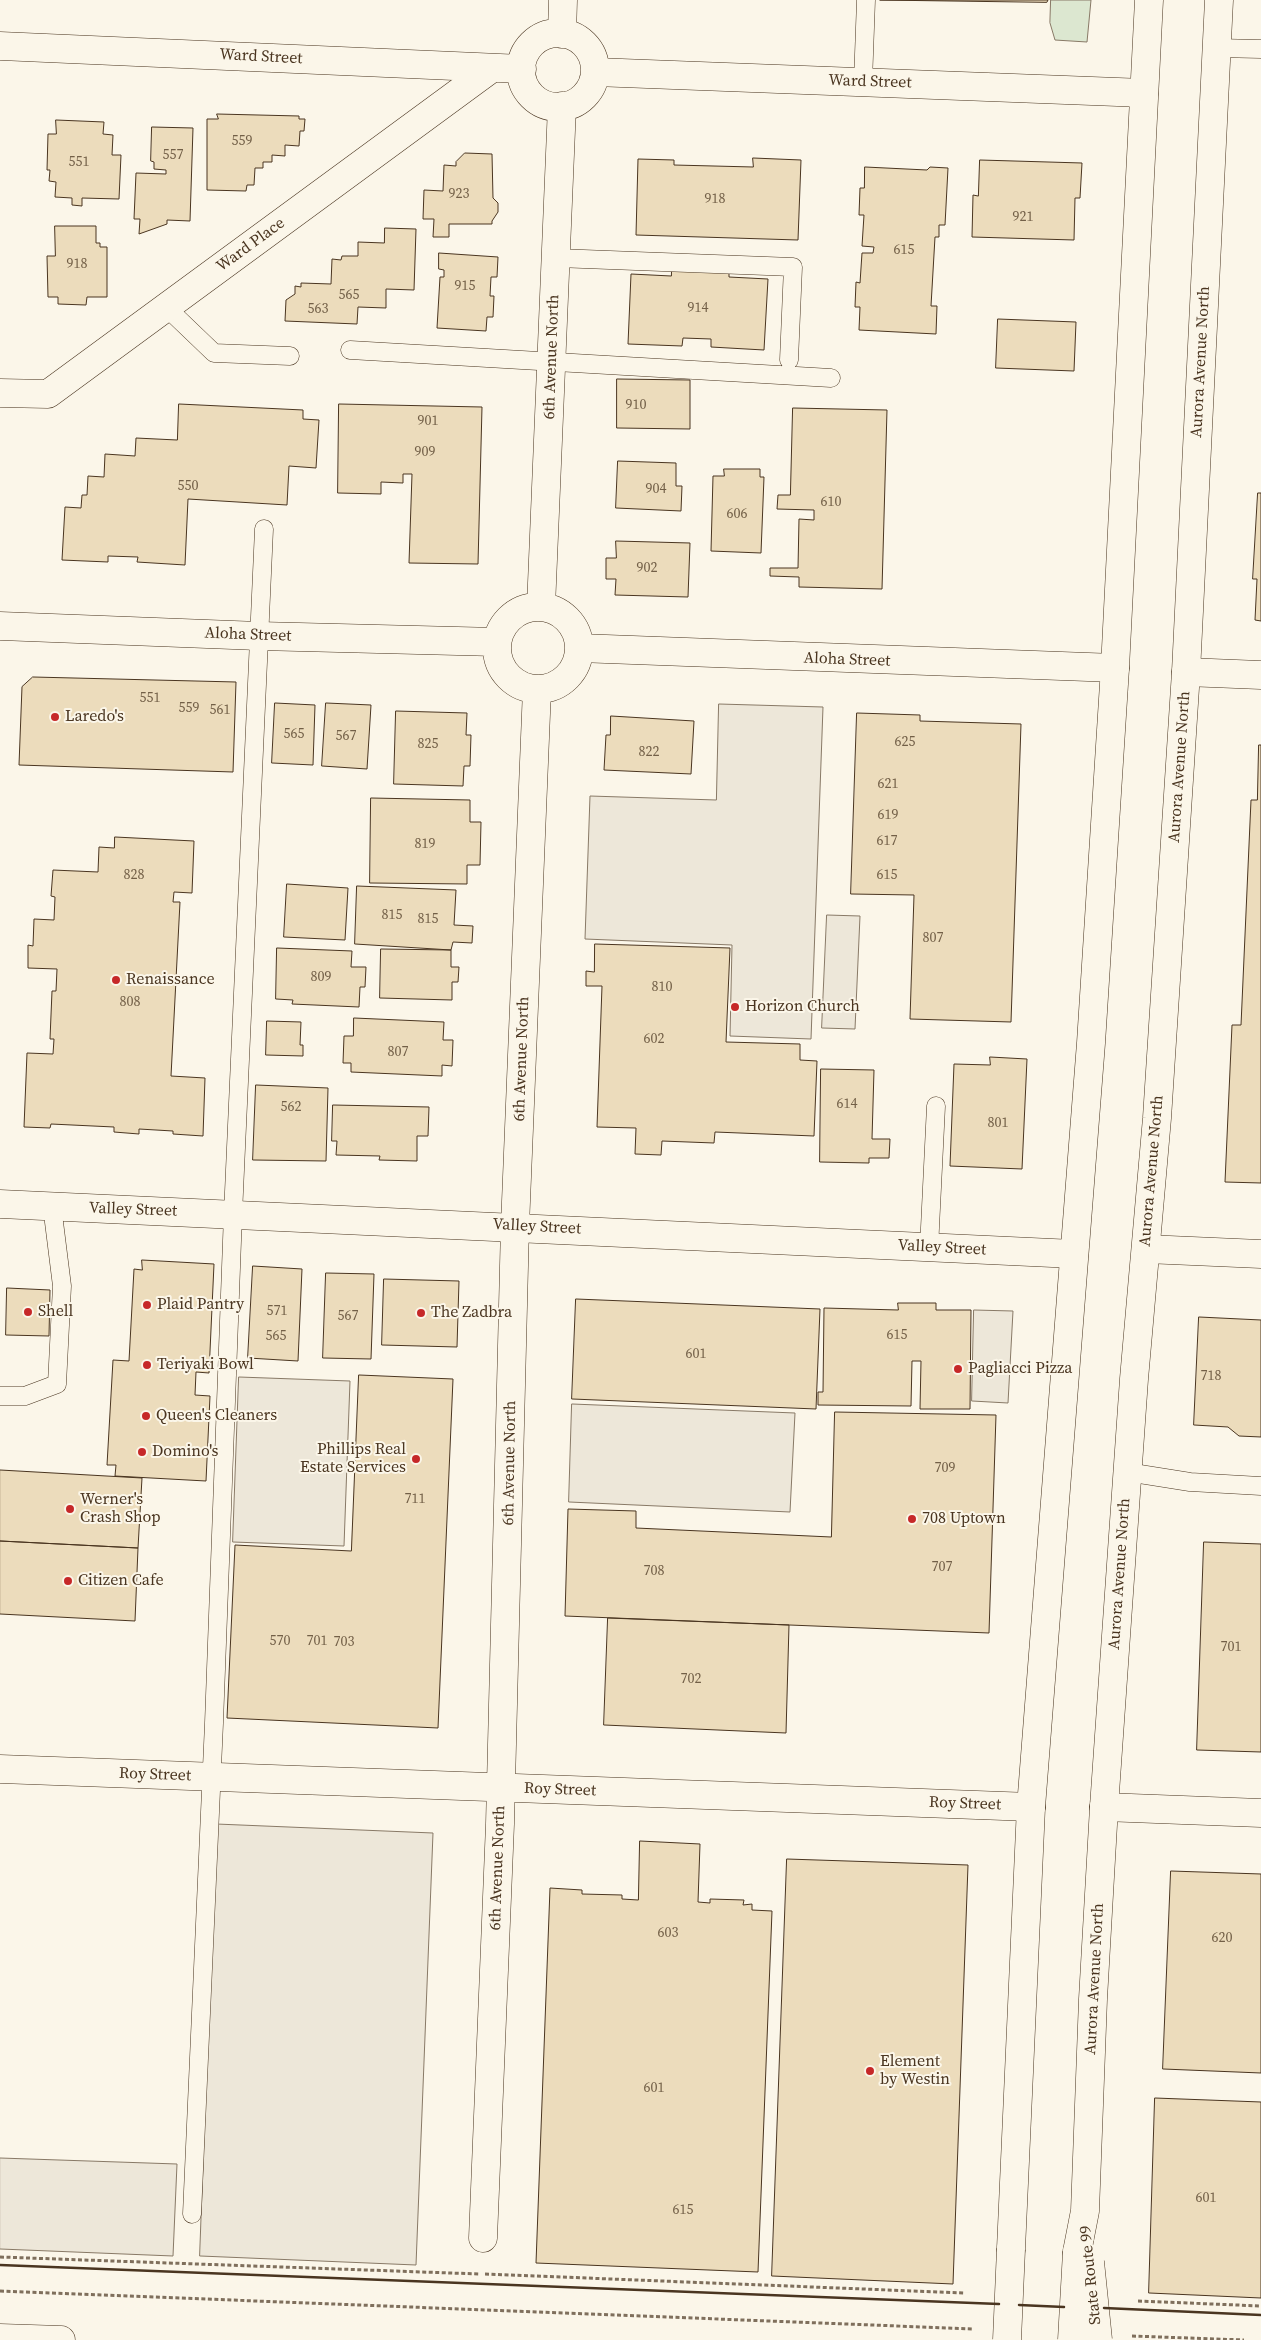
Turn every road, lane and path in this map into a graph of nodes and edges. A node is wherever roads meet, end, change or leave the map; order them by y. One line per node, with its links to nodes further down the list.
1 (563, 0): 5 (main road)
2 (866, 0): 12 (lane)
3 (1149, 0): 13 (main road)
4 (1219, 0): 7 (main road, Aurora Avenue North)
5 (562, 34): 10 (main road); 11 (main road)
6 (0, 46): 9 (main road, Ward Street)
7 (1216, 48): 8 (lane); 30 (main road, Aurora Avenue North)
8 (1261, 49)
9 (492, 68): 10 (main road, Ward Street); 16 (main road, Ward Place)
10 (522, 69): 14 (main road)
11 (595, 72): 12 (main road, Ward Street); 14 (main road)
12 (863, 82): 13 (main road, Ward Street)
13 (1144, 93): 29 (main road)
14 (562, 106): 15 (main road, 6th Avenue North)
15 (557, 258): 19 (lane); 20 (main road, 6th Avenue North)
16 (166, 307): 18 (lane); 22 (main road, Ward Place)
17 (350, 350): 20 (lane)
18 (290, 356)
19 (789, 360)
20 (552, 362): 21 (lane); 24 (main road, 6th Avenue North)
21 (831, 378)
22 (0, 393)
23 (264, 529): 26 (lane)
24 (541, 607): 27 (main road); 28 (main road)
25 (0, 626): 26 (main road, Aloha Street)
26 (259, 636): 27 (main road, Aloha Street); 36 (lane)
27 (497, 642): 32 (main road)
28 (579, 648): 29 (main road, Aloha Street); 32 (main road)
29 (1114, 668): 40 (main road)
30 (1186, 672): 31 (main road); 39 (main road, Aurora Avenue North)
31 (1261, 675)
32 (537, 689): 37 (main road, 6th Avenue North)
33 (936, 1106): 38 (lane)
34 (0, 1204): 35 (main road, Valley Street)
35 (52, 1206): 36 (main road, Valley Street); 42 (lane)
36 (233, 1214): 37 (main road, Valley Street); 46 (lane)
37 (515, 1226): 38 (main road, Valley Street); 47 (main road, 6th Avenue North)
38 (929, 1248): 40 (main road, Valley Street)
39 (1146, 1249): 41 (main road); 43 (main road, Aurora Avenue North)
40 (1074, 1254): 48 (main road)
41 (1261, 1254)
42 (0, 1396)
43 (1127, 1472): 44 (lane); 49 (main road, Aurora Avenue North)
44 (1261, 1486)
45 (0, 1770): 46 (main road, Roy Street)
46 (211, 1777): 47 (main road, Roy Street); 51 (lane)
47 (500, 1788): 48 (main road, Roy Street); 52 (main road, 6th Avenue North)
48 (1030, 1807): 63 (main road, bridge)
49 (1104, 1807): 50 (main road); 53 (main road, Aurora Avenue North)
50 (1261, 1813)
51 (192, 2214)
52 (484, 2238)
53 (1083, 2253): 64 (main road, Aurora Avenue North, bridge); 65 (main road, State Route 99, bridge)
54 (0, 2256): 56 (path)
55 (0, 2291): 59 (path)
56 (964, 2293)
57 (1138, 2301): 58 (path)
58 (1261, 2306)
59 (976, 2330)
60 (1125, 2335): 66 (path)
61 (0, 2338): 62 (main road)
62 (61, 2340)
63 (1007, 2340)
64 (1072, 2340)
65 (1098, 2340)
66 (1244, 2340)

